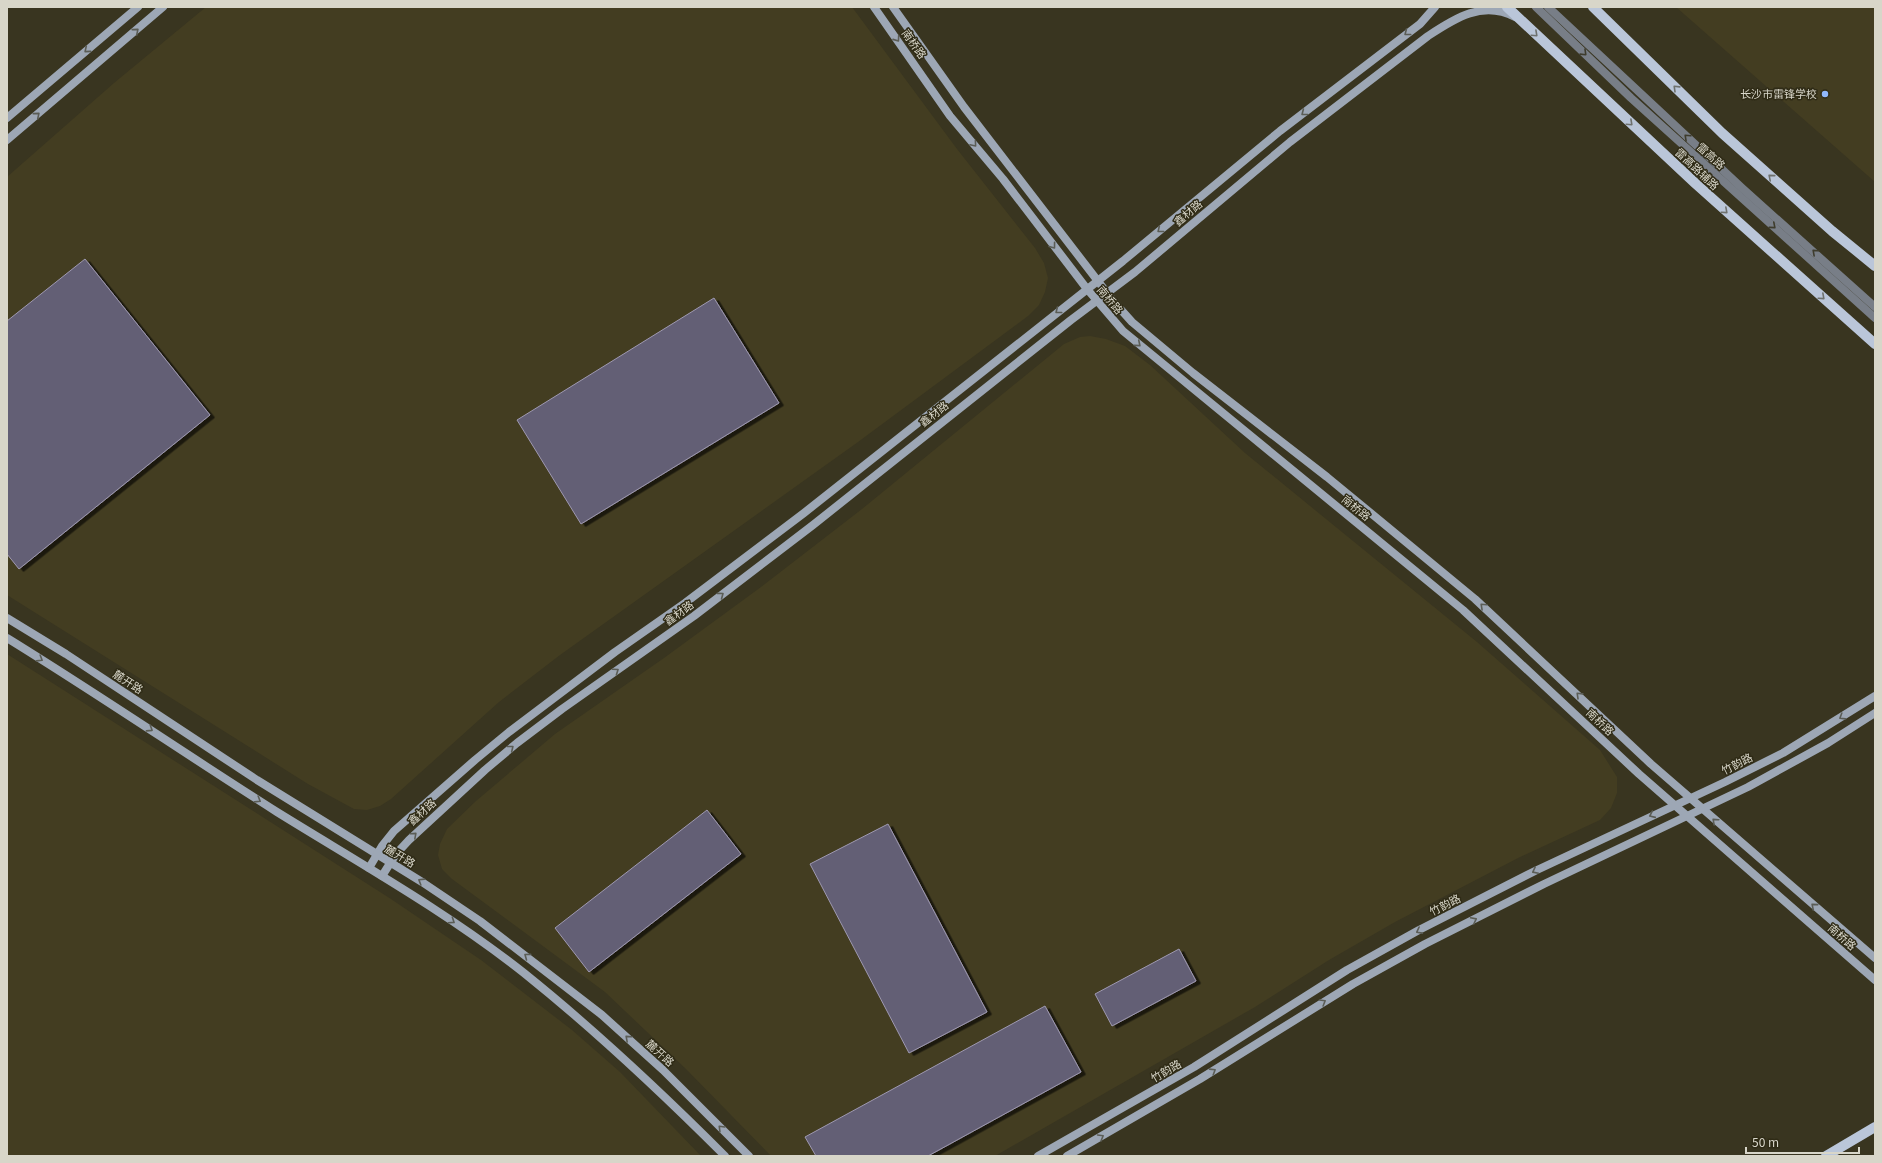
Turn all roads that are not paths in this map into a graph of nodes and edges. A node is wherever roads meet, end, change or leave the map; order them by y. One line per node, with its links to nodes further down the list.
1 (138, 7): 11 (main road, one-way to 11)
2 (163, 7): 12 (main road, one-way to 2)
3 (874, 7): 15 (main road, 南桥路, one-way to 15)
4 (893, 7): 14 (main road, 南桥路)
5 (1435, 7): 14 (main road, 鑫材路, one-way to 14)
6 (1507, 7): 10 (main road, 雷高路辅路)
7 (1536, 7): 19 (street, 雷高路, one-way to 19)
8 (1548, 7): 18 (street, 雷高路, one-way to 8)
9 (1592, 7): 13 (main road, one-way to 9)
10 (1520, 20): 16 (main road, 鑫材路); 20 (main road, 雷高路辅路, one-way to 20)
11 (7, 118)
12 (7, 140)
13 (1875, 266)
14 (1098, 280): 15 (main road, 鑫材路); 16 (main road, 南桥路)
15 (1087, 289): 17 (main road, 南桥路); 29 (main road, 鑫材路, one-way to 29)
16 (1107, 293): 17 (main road, 鑫材路); 25 (main road, 南桥路, one-way to 16)
17 (1096, 301): 26 (main road, 南桥路, one-way to 26); 30 (main road, 鑫材路, one-way to 17)
18 (1875, 307)
19 (1875, 318)
20 (1875, 344)
21 (7, 618): 29 (main road, 麓开路)
22 (7, 638): 31 (main road, one-way to 31)
23 (1875, 696): 25 (main road, 竹韵路, one-way to 25)
24 (1875, 713): 27 (main road)
25 (1690, 798): 26 (main road, 竹韵路); 27 (main road, 南桥路)
26 (1675, 805): 28 (main road, 南桥路); 38 (main road, 竹韵路, one-way to 38)
27 (1702, 809): 28 (main road); 33 (main road, 南桥路, one-way to 27)
28 (1687, 816): 34 (main road, 南桥路); 39 (main road, one-way to 28)
29 (377, 855): 30 (main road, 麓开路); 31 (main road, 鑫材路)
30 (390, 862): 32 (main road, 鑫材路); 37 (main road, 麓开路, one-way to 30)
31 (369, 868): 32 (main road)
32 (382, 876): 36 (main road, one-way to 36)
33 (1875, 958)
34 (1875, 980)
35 (1875, 1127): 40 (main road)
36 (725, 1156)
37 (749, 1156)
38 (1038, 1156)
39 (1067, 1156)
40 (1826, 1156)

